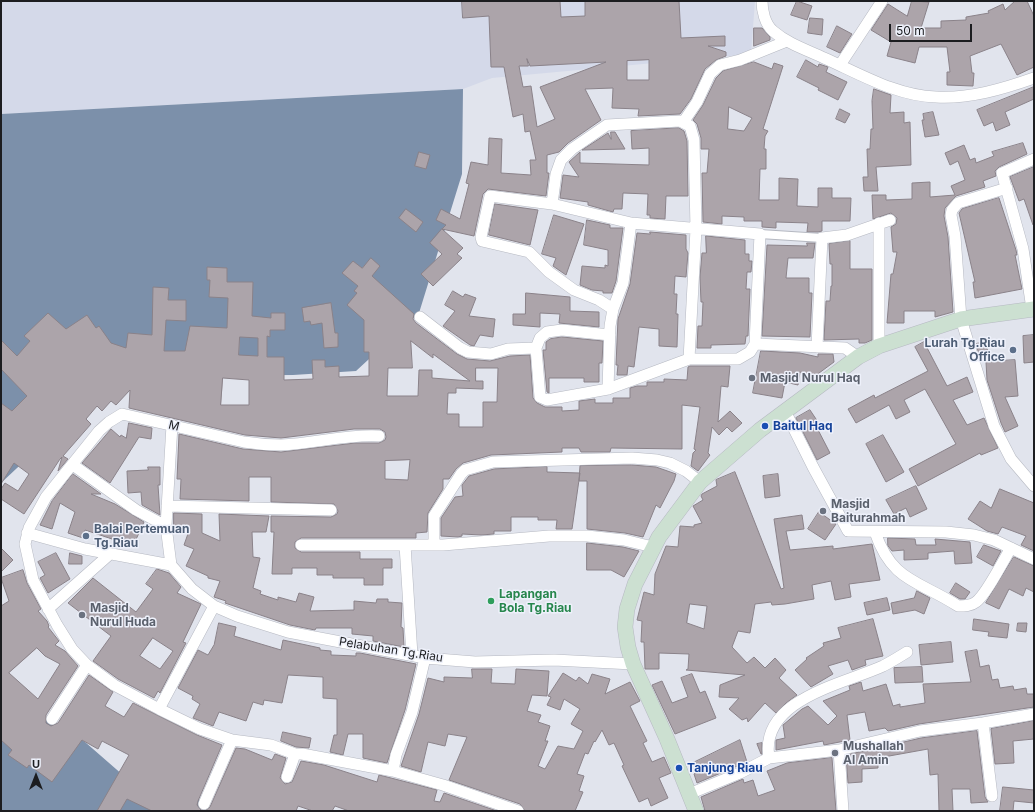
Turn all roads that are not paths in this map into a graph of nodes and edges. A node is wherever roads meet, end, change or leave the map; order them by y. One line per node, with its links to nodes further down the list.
1 (762, 1): 3 (street)
2 (882, 1): 4 (street)
3 (787, 41): 4 (street); 6 (street)
4 (840, 65): 5 (street)
5 (1034, 78)
6 (684, 121): 9 (street); 11 (street)
7 (1034, 159): 8 (street)
8 (1007, 188): 15 (street); 17 (street)
9 (552, 204): 10 (street); 14 (street)
10 (631, 223): 11 (street); 14 (street)
11 (696, 229): 12 (street); 24 (street)
12 (760, 234): 13 (street); 19 (street)
13 (822, 238): 20 (street); 21 (street)
14 (612, 309): 18 (street)
15 (1033, 309): 17 (main road)
16 (420, 317): 22 (street)
17 (961, 319): 20 (main road); 31 (street)
18 (610, 335): 22 (street); 25 (street)
19 (755, 344): 21 (street); 24 (street)
20 (879, 346): 23 (main road)
21 (817, 347): 23 (street)
22 (536, 348): 25 (street)
23 (858, 357): 26 (main road)
24 (689, 359): 25 (street)
25 (608, 389)
26 (785, 411): 30 (main road); 36 (street)
27 (172, 425): 28 (street, M); 29 (street, M); 32 (street)
28 (379, 436)
29 (73, 466): 34 (street); 35 (street, M)
30 (700, 482): 39 (street); 40 (main road)
31 (1034, 486)
32 (167, 506): 33 (street); 34 (street)
33 (331, 510)
34 (166, 526): 44 (street)
35 (28, 532): 42 (street); 46 (street, M)
36 (875, 532): 41 (street); 41 (street)
37 (301, 545): 38 (street)
38 (404, 545): 39 (street); 48 (street)
39 (434, 545): 40 (street)
40 (653, 547): 50 (main road)
41 (1011, 548): 43 (street)
42 (110, 554): 44 (street); 46 (street)
43 (1034, 559)
44 (171, 565): 45 (street, Pelabuhan Tg.Riau)
45 (214, 606): 48 (street, Pelabuhan Tg.Riau); 52 (street)
46 (48, 609): 51 (street, M)
47 (907, 652): 59 (street)
48 (412, 655): 49 (street, Pelabuhan Tg.Riau)
49 (426, 658): 50 (street, Pelabuhan Tg.Riau); 60 (street)
50 (632, 664): 62 (main road)
51 (87, 665): 52 (street, M); 54 (street)
52 (158, 709): 56 (street, M)
53 (1034, 714): 55 (street)
54 (52, 720)
55 (983, 723): 57 (street); 63 (street)
56 (232, 740): 58 (street, M); 64 (street)
57 (839, 750): 59 (street); 67 (street)
58 (295, 754): 60 (street, M); 61 (street)
59 (769, 758): 62 (street)
60 (393, 771): 65 (street, M)
61 (287, 776)
62 (689, 794): 66 (main road)
63 (992, 796)
64 (204, 804)
65 (518, 811)
66 (696, 811)
67 (843, 811)

